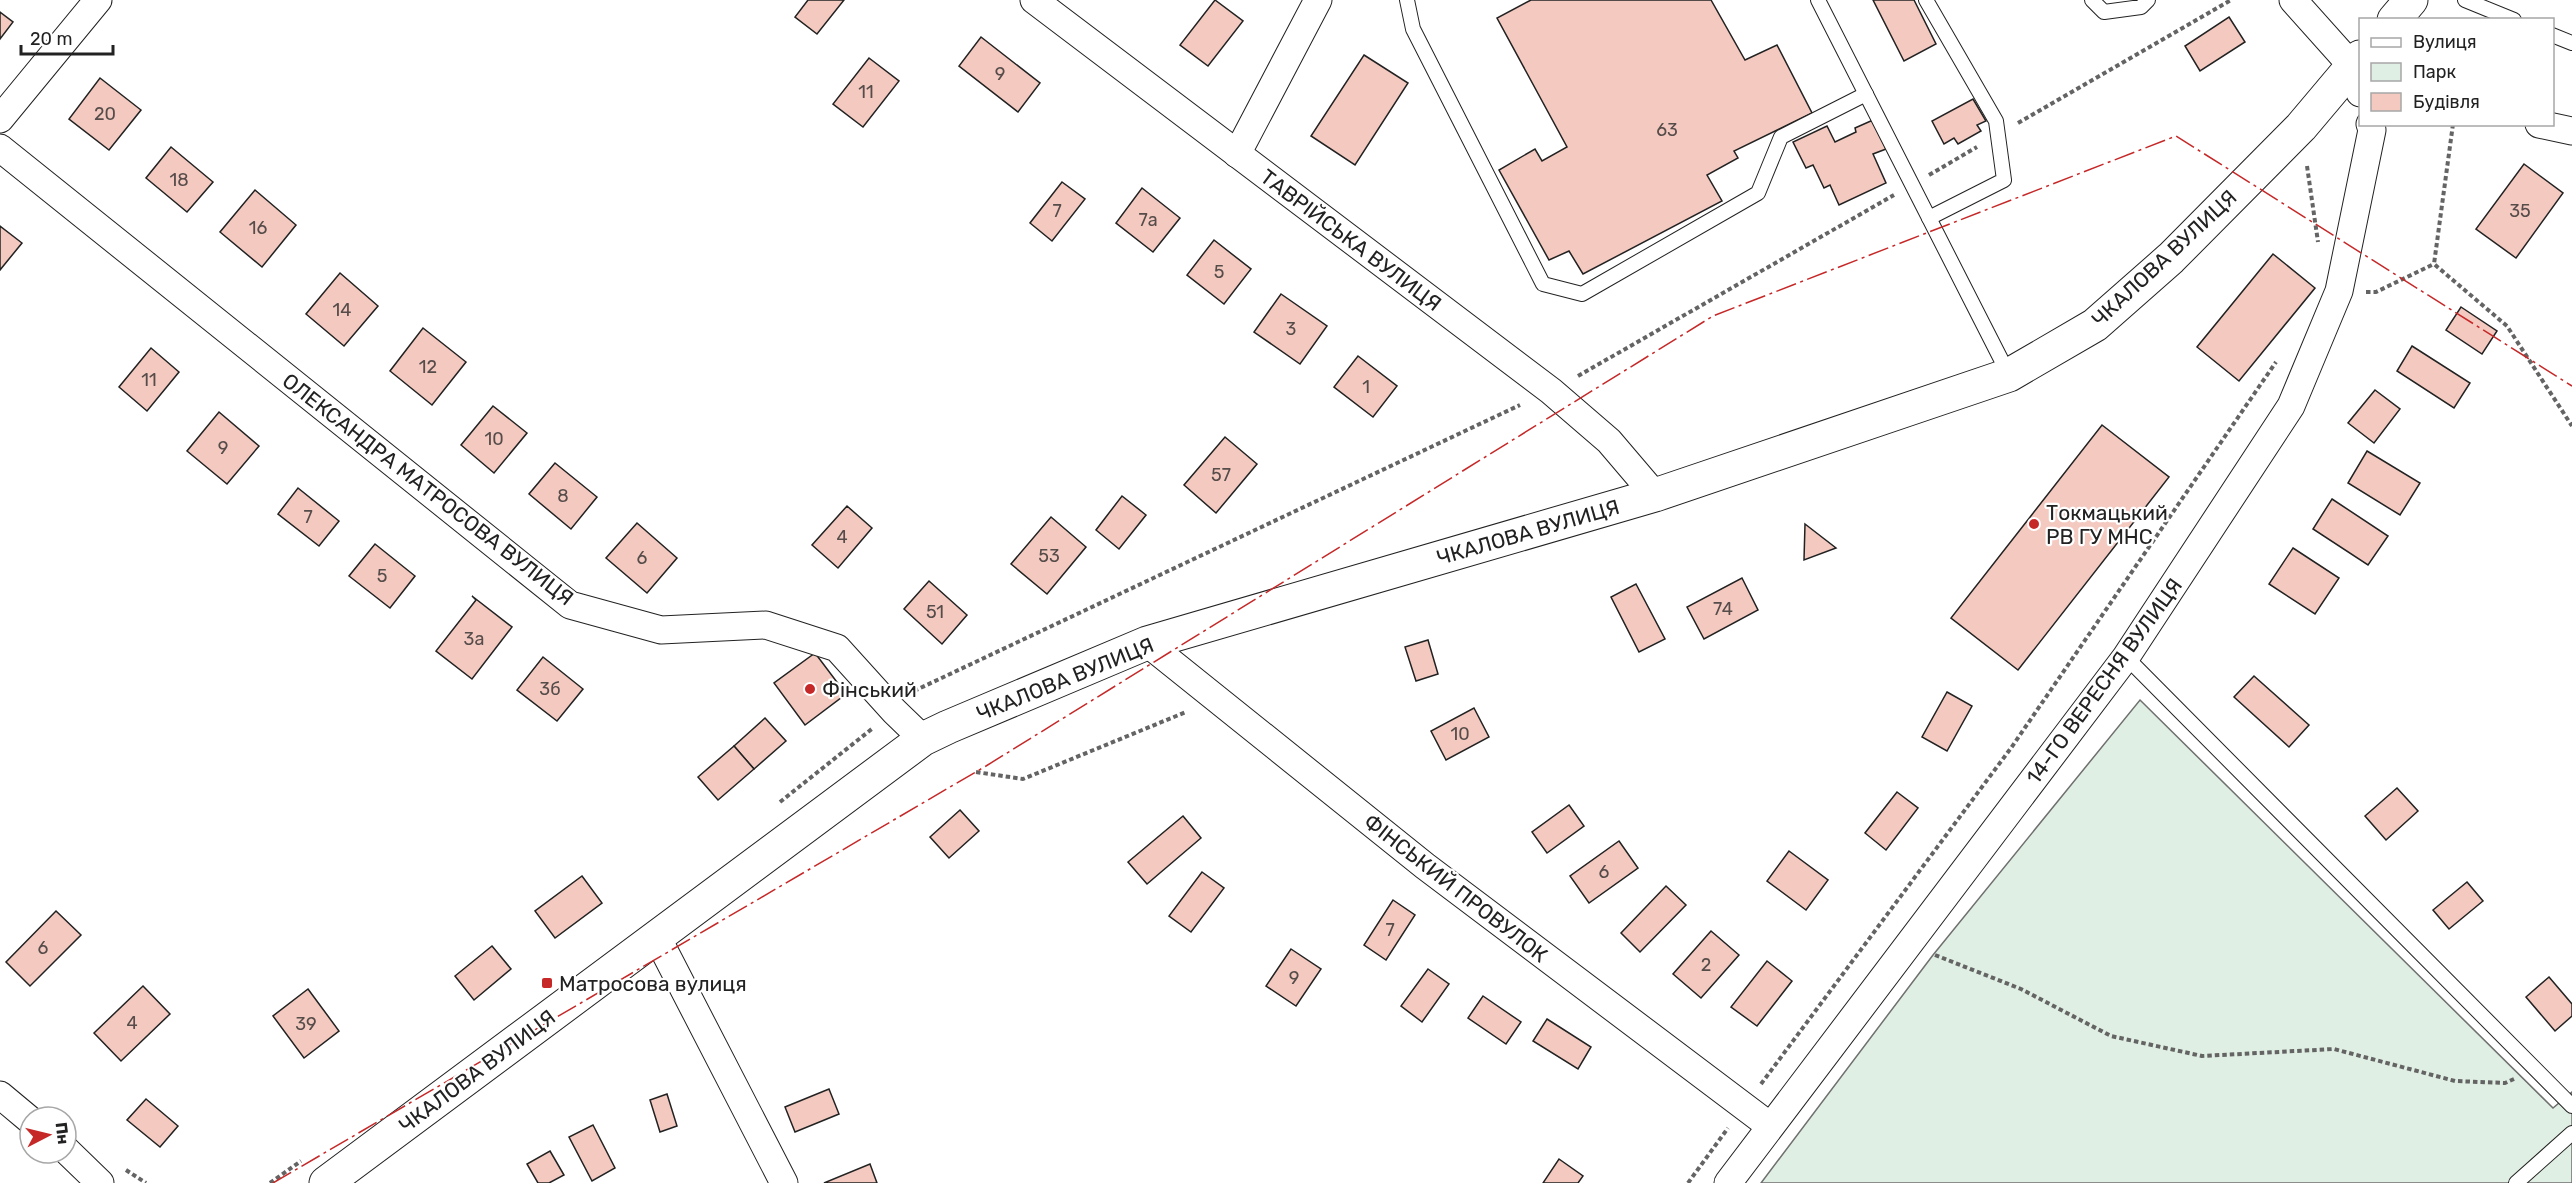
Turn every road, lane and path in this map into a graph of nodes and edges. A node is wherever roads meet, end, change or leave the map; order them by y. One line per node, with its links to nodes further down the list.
1 (98, 0): 19 (street)
2 (1034, 0): 27 (street, ТАВРІЙСЬКА ВУЛИЦЯ)
3 (1318, 0): 27 (street)
4 (1407, 0): 18 (lane)
5 (1818, 0): 18 (lane)
6 (1926, 0): 25 (lane)
7 (2092, 0): 8 (lane)
8 (2148, 0)
9 (2231, 0): 25 (path)
10 (2293, 0): 17 (street)
11 (2411, 0): 13 (main road)
12 (2465, 0): 14 (lane)
13 (2396, 18)
14 (2509, 18)
15 (2554, 35): 16 (lane)
16 (2572, 43)
17 (2358, 71): 23 (main road, ЧКАЛОВА ВУЛИЦЯ)
18 (1866, 94): 28 (lane)
19 (0, 119)
20 (2371, 126): 32 (street, 14-ГО ВЕРЕСНЯ ВУЛИЦЯ)
21 (2453, 126): 31 (path)
22 (2548, 126): 24 (street)
23 (2301, 127): 30 (path); 34 (main road, ЧКАЛОВА ВУЛИЦЯ)
24 (2572, 131)
25 (1998, 135): 28 (path); 29 (lane)
26 (0, 148): 42 (street, ОЛЕКСАНДРА МАТРОСОВА ВУЛИЦЯ)
27 (1237, 154): 35 (street, ТАВРІЙСЬКА ВУЛИЦЯ)
28 (1912, 185): 29 (lane); 35 (path)
29 (1929, 218): 34 (lane)
30 (2318, 244)
31 (2434, 264): 32 (path); 36 (path)
32 (2339, 291): 39 (street, 14-ГО ВЕРЕСНЯ ВУЛИЦЯ)
33 (2278, 358): 48 (path)
34 (2009, 375): 37 (main road, ЧКАЛОВА ВУЛИЦЯ)
35 (1551, 391): 37 (street, ТАВРІЙСЬКА ВУЛИЦЯ); 41 (path)
36 (2572, 426)
37 (1655, 495): 38 (main road, ЧКАЛОВА ВУЛИЦЯ)
38 (1147, 643): 44 (main road, ЧКАЛОВА ВУЛИЦЯ); 52 (street, ФІНСЬКИЙ ПРОВУЛОК)
39 (2126, 657): 49 (street, 14-ГО ВЕРЕСНЯ ВУЛИЦЯ); 50 (lane)
40 (906, 683): 41 (path)
41 (915, 690): 42 (path)
42 (894, 711): 44 (street, ОЛЕКСАНДРА МАТРОСОВА ВУЛИЦЯ); 46 (path)
43 (1187, 712): 45 (path)
44 (923, 739): 47 (main road, ЧКАЛОВА ВУЛИЦЯ)
45 (976, 772)
46 (774, 807)
47 (657, 937): 59 (main road, ЧКАЛОВА ВУЛИЦЯ); 60 (street)
48 (1871, 937): 49 (path); 52 (path)
49 (1905, 949): 50 (path); 55 (street, 14-ГО ВЕРЕСНЯ ВУЛИЦЯ)
50 (2539, 1072): 53 (lane)
51 (0, 1095): 54 (street)
52 (1744, 1106): 55 (street, ФІНСЬКИЙ ПРОВУЛОК); 61 (path)
53 (2572, 1106)
54 (18, 1110)
55 (1770, 1126): 62 (street, 14-ГО ВЕРЕСНЯ ВУЛИЦЯ)
56 (2572, 1133): 63 (lane)
57 (78, 1162): 58 (street)
58 (100, 1183)
59 (326, 1183)
60 (784, 1183)
61 (1688, 1183)
62 (1728, 1183)
63 (2516, 1183)

